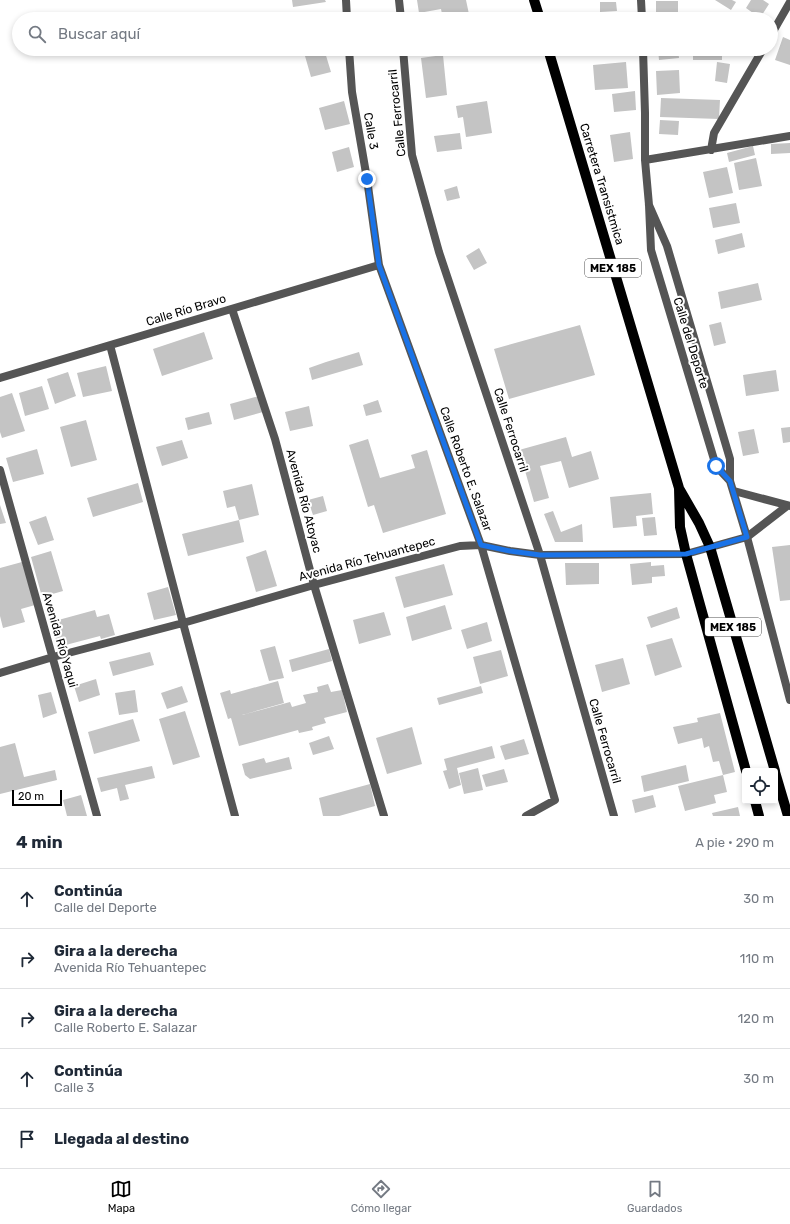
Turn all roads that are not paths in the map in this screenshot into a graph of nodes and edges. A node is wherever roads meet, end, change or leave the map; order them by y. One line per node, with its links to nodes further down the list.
1 (346, 0): 6 (street)
2 (399, 0): 7 (street)
3 (534, 0): 8 (main road)
4 (641, 0): 9 (street)
5 (790, 2): 10 (street)
6 (347, 12)
7 (400, 12)
8 (538, 12)
9 (642, 12)
10 (778, 23)
11 (349, 56): 20 (street, Calle 3)
12 (404, 56): 33 (street, Calle Ferrocarril)
13 (550, 56): 26 (main road, Carretera Transistmica / MEX 185)
14 (643, 56): 18 (street, Calle del Deporte)
15 (759, 56): 17 (street)
16 (790, 136): 17 (street)
17 (711, 150): 18 (street)
18 (645, 160): 19 (street, Calle del Deporte)
19 (649, 205): 25 (street, Calle del Deporte); 25 (street, Calle del Deporte)
20 (379, 265): 21 (street, Calle Río Bravo); 30 (street, Calle Roberto E. Salazar)
21 (232, 309): 22 (street, Calle Río Bravo); 34 (street, Avenida Río Atoyac)
22 (110, 345): 23 (street, Calle Río Bravo); 35 (street)
23 (0, 378)
24 (0, 470): 36 (street, Avenida Río Yaqui)
25 (730, 481): 27 (street, Calle del Deporte)
26 (678, 488): 31 (main road, Carretera Transistmica / MEX 185); 32 (main road, Carretera Transistmica / MEX 185)
27 (734, 491): 28 (street); 29 (street, Calle del Deporte)
28 (789, 506): 29 (street)
29 (747, 537): 31 (street, Avenida Río Tehuantepec); 38 (street, Calle del Deporte)
30 (481, 545): 33 (street, Avenida Río Tehuantepec); 34 (street, Avenida Río Tehuantepec); 46 (street, Calle Roberto E. Salazar)
31 (710, 547): 32 (street, Avenida Río Tehuantepec); 40 (main road, Carretera Transistmica / MEX 185)
32 (686, 554): 33 (street, Avenida Río Tehuantepec); 39 (main road, Carretera Transistmica / MEX 185)
33 (540, 555): 47 (street, Calle Ferrocarril)
34 (314, 585): 35 (street, Avenida Río Tehuantepec); 45 (street, Avenida Río Atoyac)
35 (183, 623): 36 (street, Avenida Río Tehuantepec); 44 (street)
36 (53, 657): 37 (street, Avenida Río Tehuantepec); 43 (street, Avenida Río Yaqui)
37 (0, 673)
38 (790, 700)
39 (745, 768)
40 (774, 768)
41 (778, 782): 49 (main road, Carretera Transistmica / MEX 185)
42 (755, 804): 48 (main road)
43 (97, 816)
44 (235, 816)
45 (384, 816)
46 (526, 816)
47 (614, 816)
48 (759, 816)
49 (788, 816)

